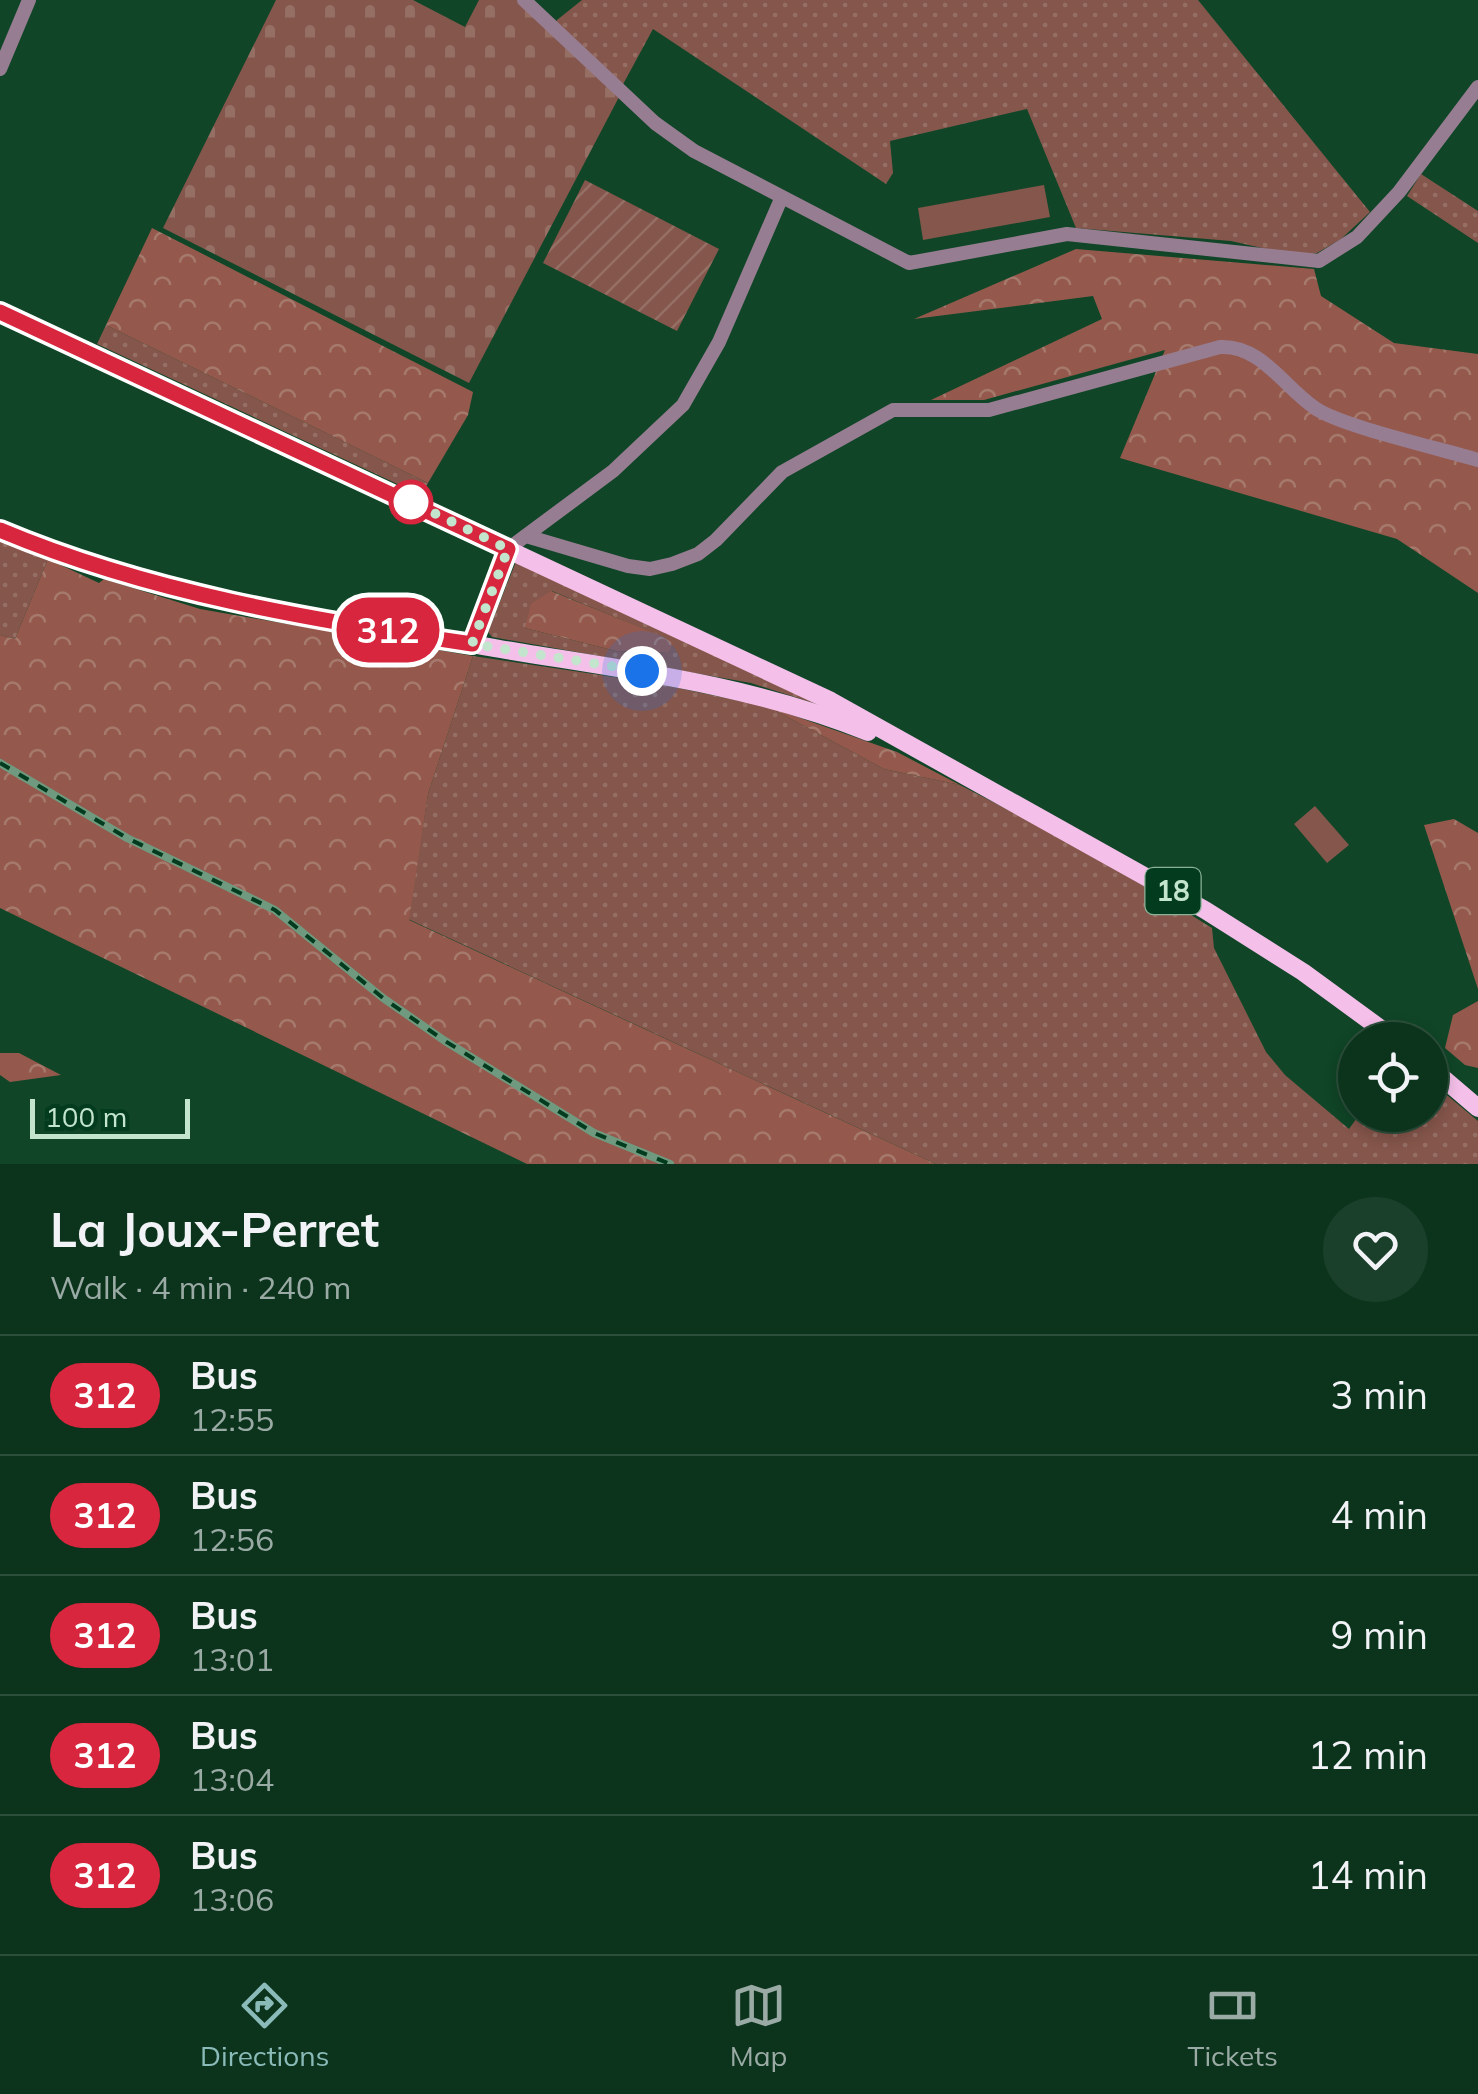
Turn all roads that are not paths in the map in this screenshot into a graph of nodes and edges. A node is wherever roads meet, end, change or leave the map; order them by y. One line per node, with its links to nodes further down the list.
1 (29, 0): 3 (street)
2 (524, 0): 5 (street)
3 (0, 69)
4 (1478, 88): 5 (street)
5 (781, 199): 9 (street)
6 (0, 312): 10 (main road, 18)
7 (1478, 460): 9 (street)
8 (0, 530): 11 (main road, 18)
9 (526, 536): 10 (street)
10 (508, 549): 11 (street); 12 (main road, 18)
11 (472, 644): 12 (main road, 18)
12 (938, 760): 13 (main road, 18)
13 (1371, 1022)
14 (1448, 1082): 15 (main road)
15 (1478, 1108)

